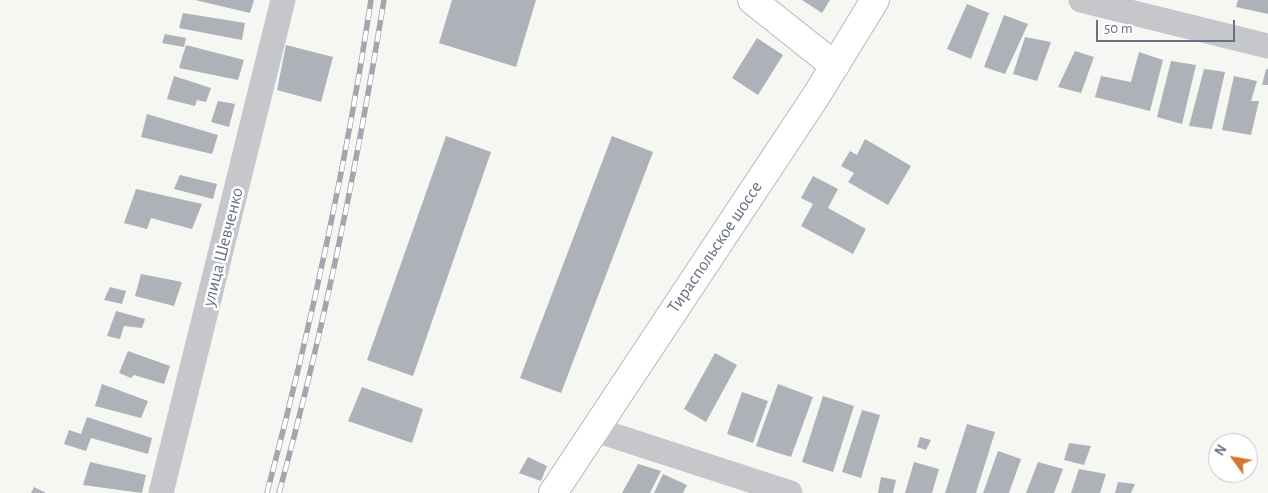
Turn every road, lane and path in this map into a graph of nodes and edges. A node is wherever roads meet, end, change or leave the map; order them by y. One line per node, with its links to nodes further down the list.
1 (284, 0): 8 (street, улица Шевченко)
2 (752, 0): 6 (main road)
3 (875, 0): 6 (main road, Тираспольское шоссе)
4 (1081, 0): 5 (street)
5 (1268, 46)
6 (835, 66): 7 (main road, Тираспольское шоссе)
7 (594, 429): 9 (main road, Тираспольское шоссе); 10 (street)
8 (161, 493)
9 (553, 493)
10 (790, 493)

